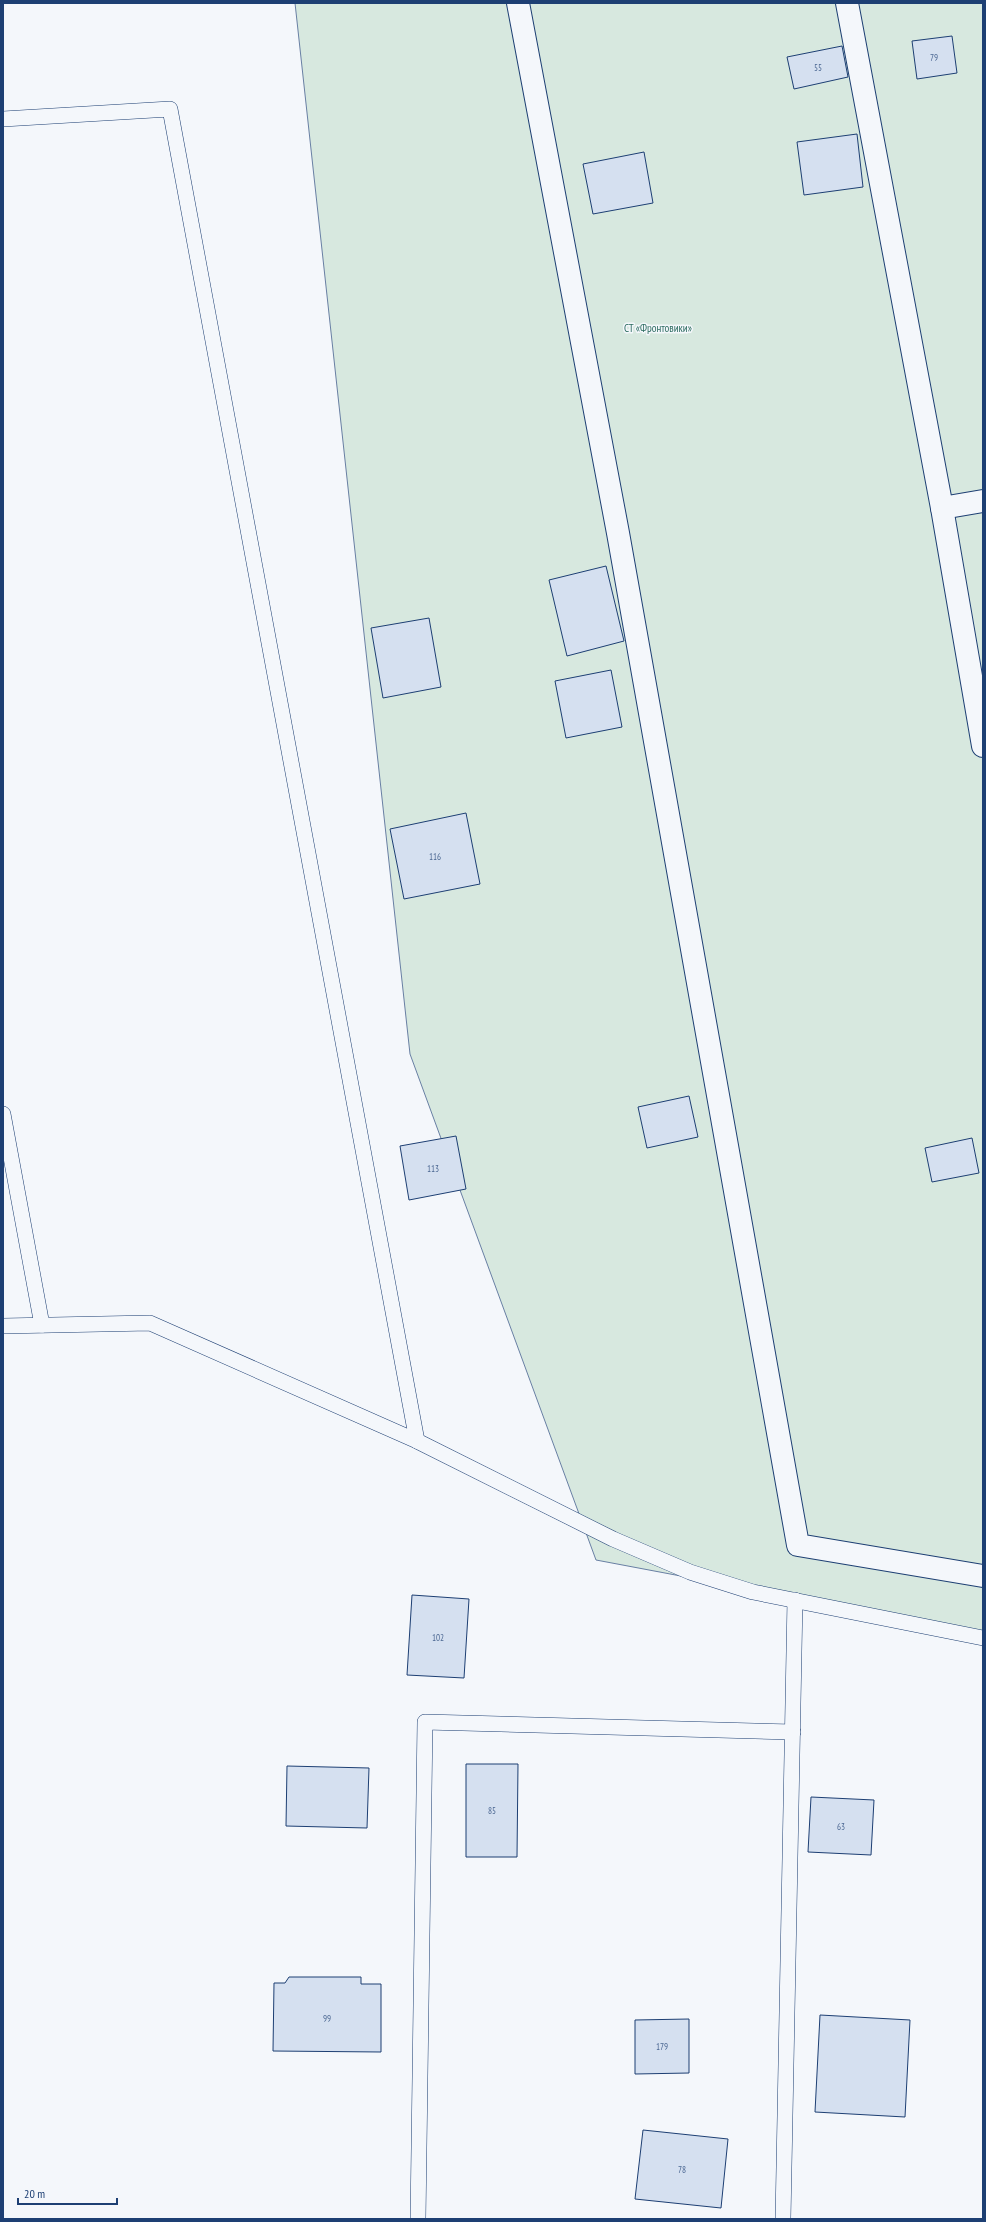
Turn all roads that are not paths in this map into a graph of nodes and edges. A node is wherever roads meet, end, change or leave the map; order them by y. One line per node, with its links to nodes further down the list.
1 (518, 3): 11 (street)
2 (847, 3): 5 (street)
3 (3, 119): 10 (lane)
4 (983, 501): 5 (street)
5 (942, 508): 6 (street)
6 (983, 746)
7 (3, 1114): 8 (lane)
8 (42, 1325): 9 (lane); 10 (lane)
9 (3, 1326)
10 (417, 1441): 12 (lane)
11 (983, 1576)
12 (795, 1600): 13 (lane); 14 (lane)
13 (983, 1638)
14 (793, 1732): 15 (lane); 16 (lane)
15 (418, 2219)
16 (783, 2219)

